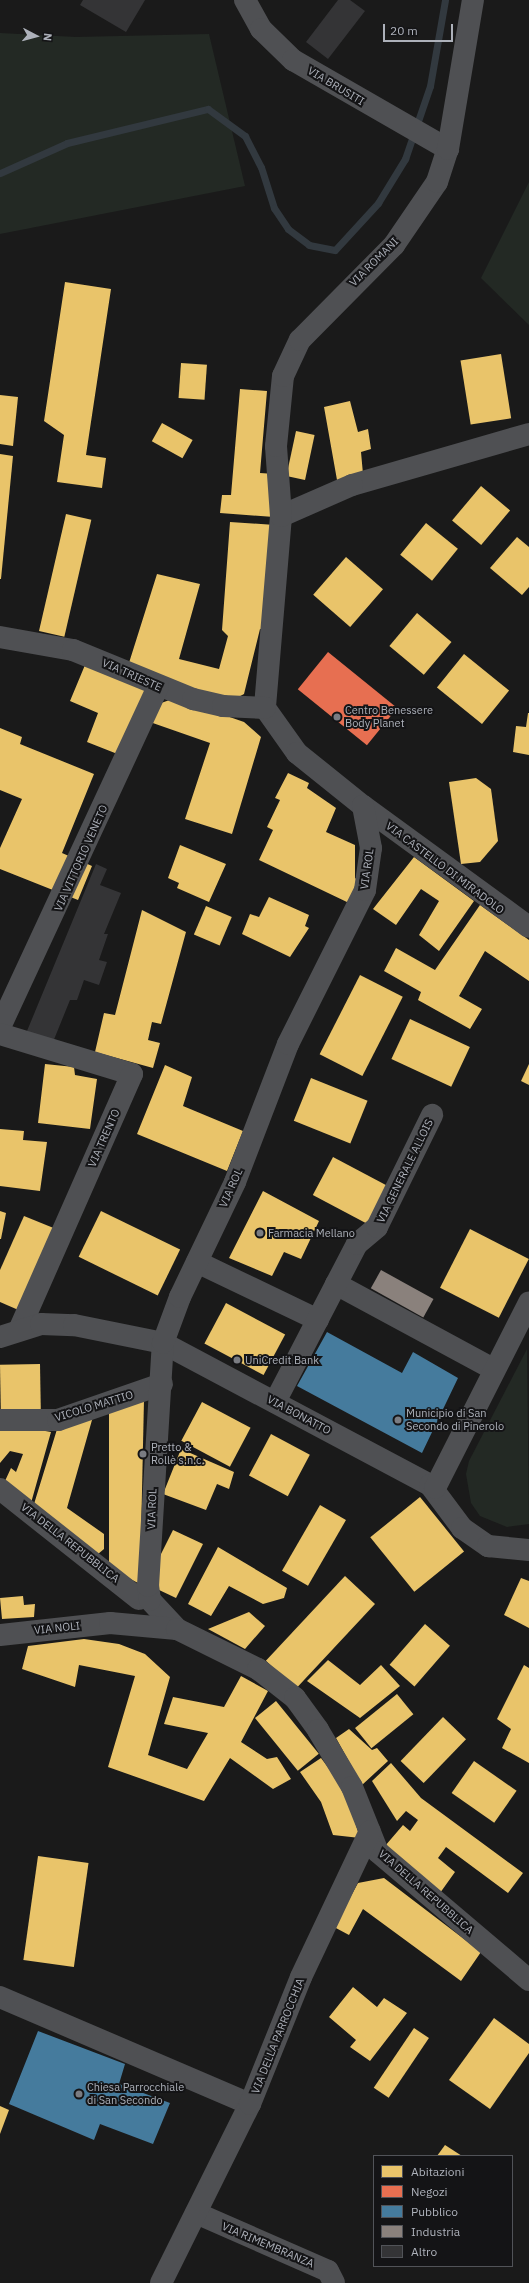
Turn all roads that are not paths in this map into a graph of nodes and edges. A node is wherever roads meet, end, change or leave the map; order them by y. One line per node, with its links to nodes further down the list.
1 (245, 0): 3 (street, VIA BRUSITI)
2 (472, 0): 3 (street, VIA ROMANI)
3 (443, 147): 5 (street, VIA ROMANI)
4 (529, 434): 5 (street)
5 (281, 516): 8 (street, VIA ROMANI)
6 (0, 637): 7 (street, VIA TRIESTE)
7 (158, 687): 8 (street, VIA TRIESTE); 11 (street, VIA VITTORIO VENETO)
8 (265, 708): 9 (street, VIA CASTELLO DI MIRADOLO)
9 (363, 806): 10 (street, VIA CASTELLO DI MIRADOLO); 14 (street, VIA ROL)
10 (529, 927)
11 (0, 1027)
12 (0, 1034): 18 (street, VIA TRENTO)
13 (432, 1115): 15 (street, VIA GENERALE ALLOIS)
14 (197, 1262): 17 (street); 20 (street, VIA ROL)
15 (336, 1284): 17 (street, VIA GENERALE ALLOIS); 21 (street)
16 (529, 1303): 21 (street)
17 (318, 1320): 23 (street, VIA GENERALE ALLOIS)
18 (20, 1328): 19 (street, VIA BONATTO); 20 (street, VIA BONATTO)
19 (0, 1337)
20 (163, 1343): 22 (street, VIA ROL); 23 (street, VIA BONATTO)
21 (493, 1369): 26 (street)
22 (162, 1384): 24 (street, VICOLO MATTIO); 28 (street, VIA ROL)
23 (275, 1402): 26 (street, VIA BONATTO)
24 (0, 1420)
25 (0, 1488): 28 (street, VIA DELLA REPUBBLICA)
26 (435, 1488): 27 (street, VIA BONATTO)
27 (529, 1550)
28 (144, 1592): 29 (street); 30 (street)
29 (110, 1623): 30 (street, VIA NOLI); 31 (street, VIA NOLI)
30 (177, 1629): 32 (street, VIA DELLA REPUBBLICA)
31 (1, 1636)
32 (370, 1831): 33 (street, VIA DELLA REPUBBLICA); 35 (street, VIA DELLA PARROCCHIA)
33 (529, 1980)
34 (0, 1997): 35 (street, VIA DELLA PARROCCHIA)
35 (250, 2104): 36 (street)
36 (196, 2213): 37 (street); 38 (street, VIA RIMEMBRANZA)
37 (161, 2283)
38 (334, 2283)

